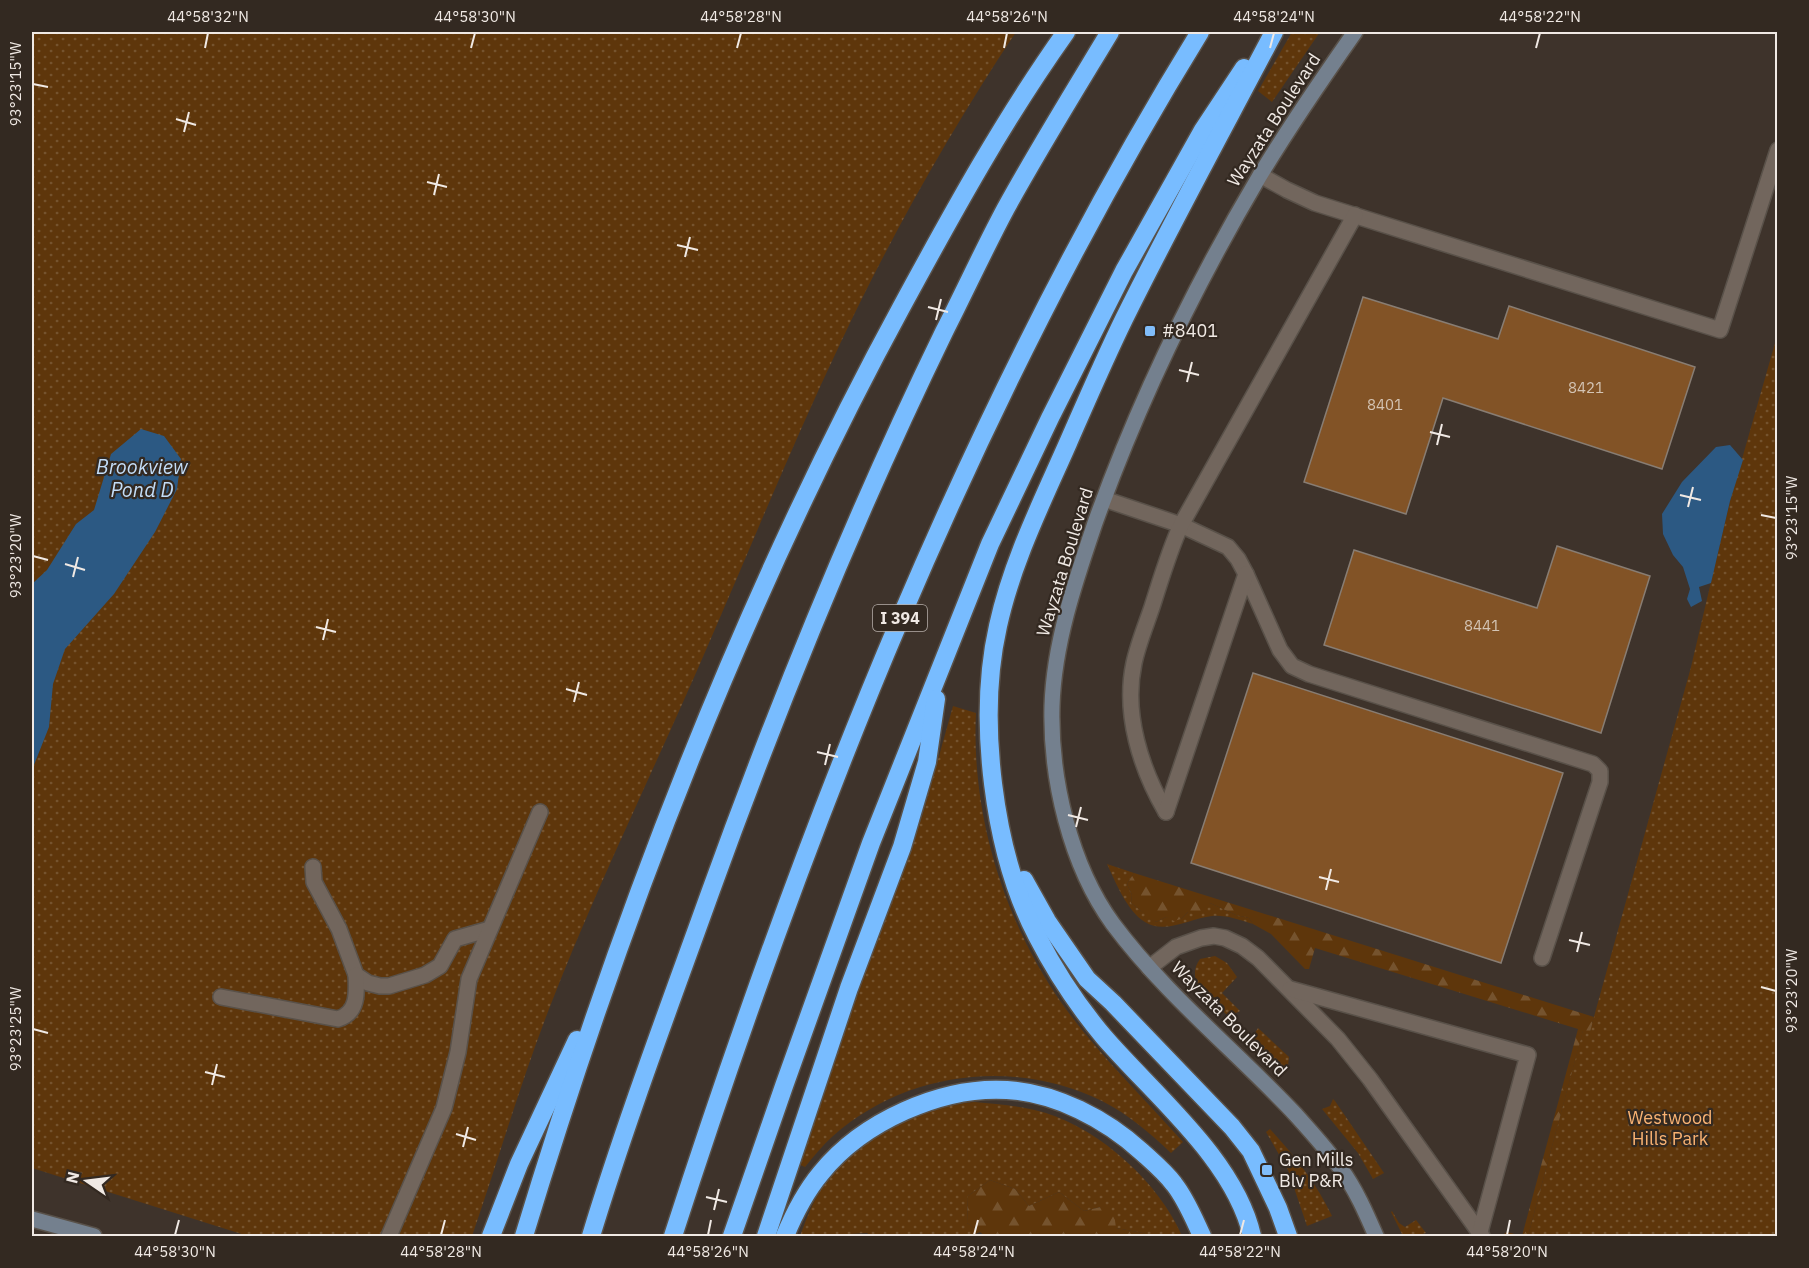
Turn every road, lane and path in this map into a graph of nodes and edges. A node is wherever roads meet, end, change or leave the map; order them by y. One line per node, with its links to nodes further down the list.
1 (1066, 32): 19 (highway)
2 (1110, 32): 30 (highway)
3 (1200, 32): 31 (highway, I 394)
4 (1268, 32): 13 (highway)
5 (1274, 32): 15 (highway)
6 (1355, 32): 8 (street, Wayzata Boulevard)
7 (1778, 150): 9 (lane)
8 (1260, 175): 9 (lane); 10 (street, Wayzata Boulevard)
9 (1355, 215): 11 (lane)
10 (1104, 499): 11 (lane); 20 (street, Wayzata Boulevard)
11 (1181, 525): 12 (lane); 12 (lane)
12 (1246, 574): 18 (lane)
13 (940, 673): 32 (highway); 33 (highway)
14 (540, 812): 17 (lane)
15 (1005, 843): 36 (highway); 37 (highway)
16 (313, 867): 21 (lane)
17 (490, 929): 21 (lane); 27 (lane)
18 (1542, 958)
19 (616, 960): 28 (highway); 29 (highway)
20 (1149, 968): 22 (lane); 38 (street, Wayzata Boulevard)
21 (356, 975): 23 (lane)
22 (1290, 989): 25 (lane); 25 (lane)
23 (221, 997)
24 (32, 1219): 26 (street)
25 (1481, 1234)
26 (94, 1236)
27 (389, 1236)
28 (491, 1236)
29 (524, 1236)
30 (591, 1236)
31 (673, 1236)
32 (732, 1236)
33 (766, 1236)
34 (785, 1236): 35 (highway)
35 (1202, 1236)
36 (1252, 1236)
37 (1287, 1236)
38 (1377, 1236)

